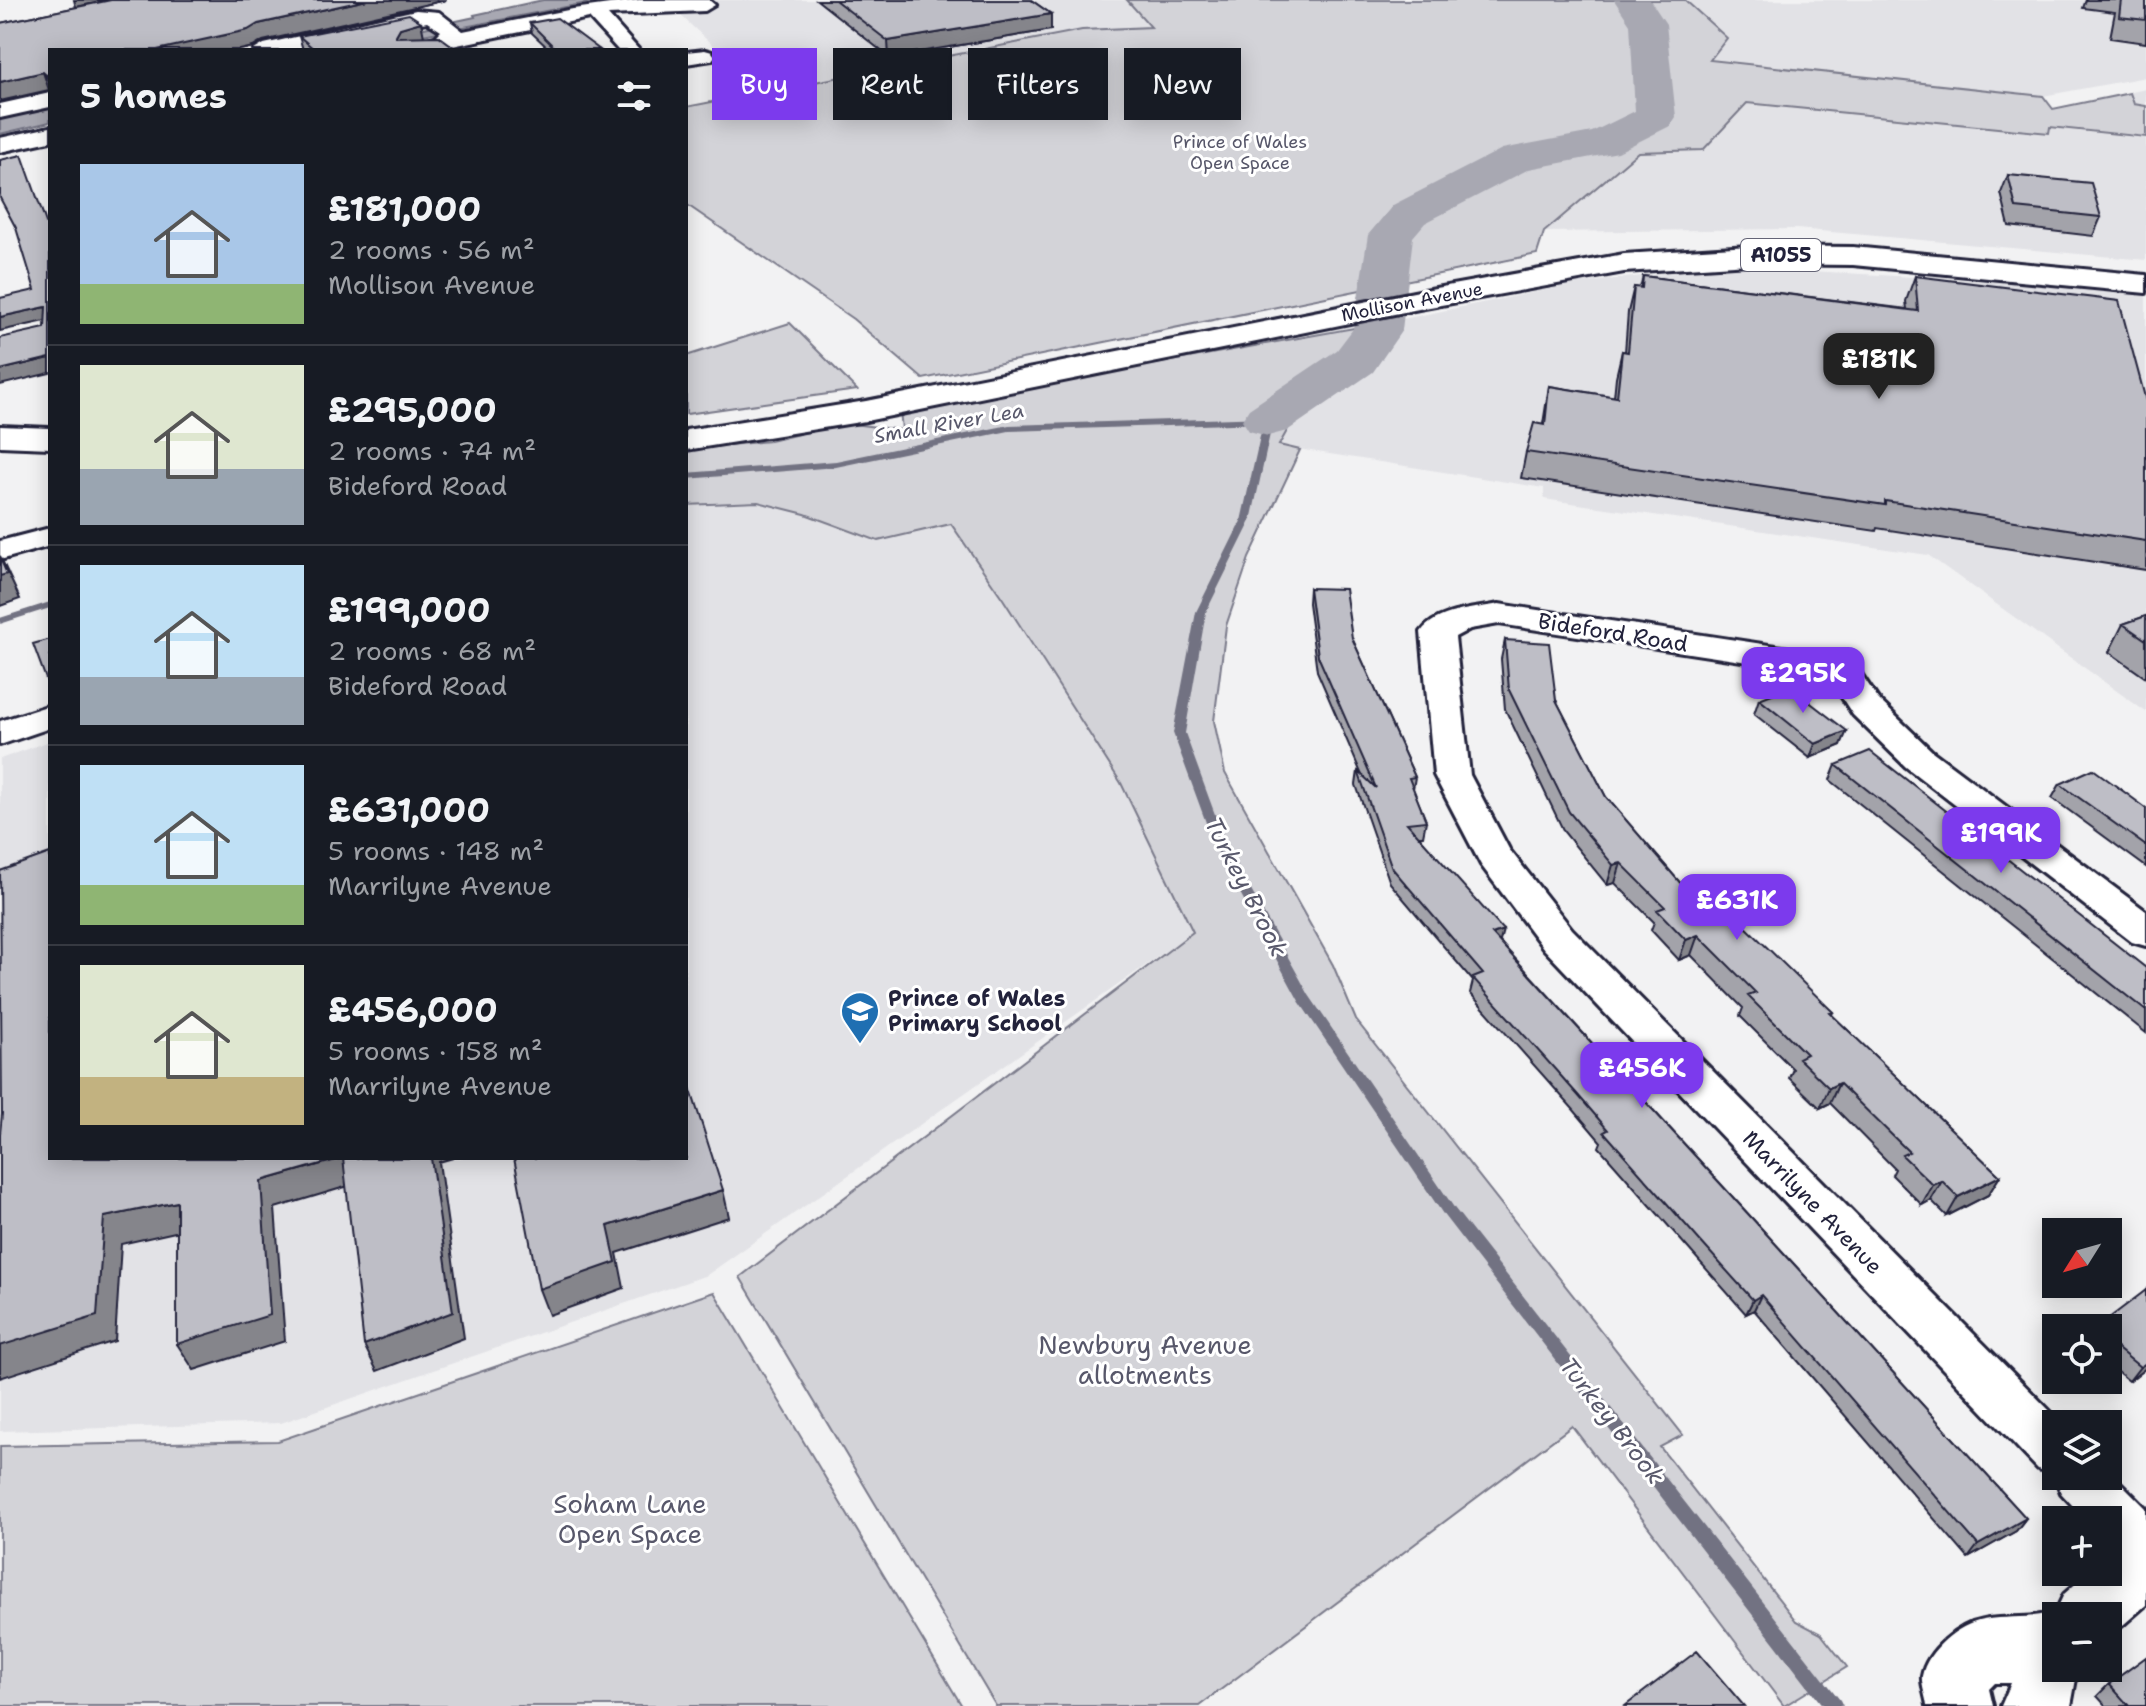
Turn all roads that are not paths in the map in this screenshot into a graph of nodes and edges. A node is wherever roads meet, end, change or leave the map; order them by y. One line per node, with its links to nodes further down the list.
1 (705, 5): 2 (street)
2 (595, 13): 3 (street); 6 (street)
3 (445, 23): 4 (street); 5 (street)
4 (273, 48)
5 (414, 48)
6 (627, 48)
7 (48, 100): 8 (street)
8 (0, 111)
9 (47, 141): 10 (street)
10 (0, 145)
11 (2146, 284): 14 (main road, Mollison Avenue / A1055)
12 (0, 436): 13 (main road)
13 (48, 438)
14 (688, 440)
15 (47, 537): 16 (street)
16 (0, 551)
17 (1461, 621): 20 (street, Bideford Road); 21 (street, Marrilyne Avenue)
18 (48, 717): 19 (street)
19 (0, 734)
20 (2146, 932)
21 (2042, 1438)
22 (2093, 1490): 23 (street)
23 (2146, 1545)
24 (2146, 1564): 25 (main road)
25 (2108, 1602)
26 (2042, 1653): 27 (main road)
27 (1960, 1706)

